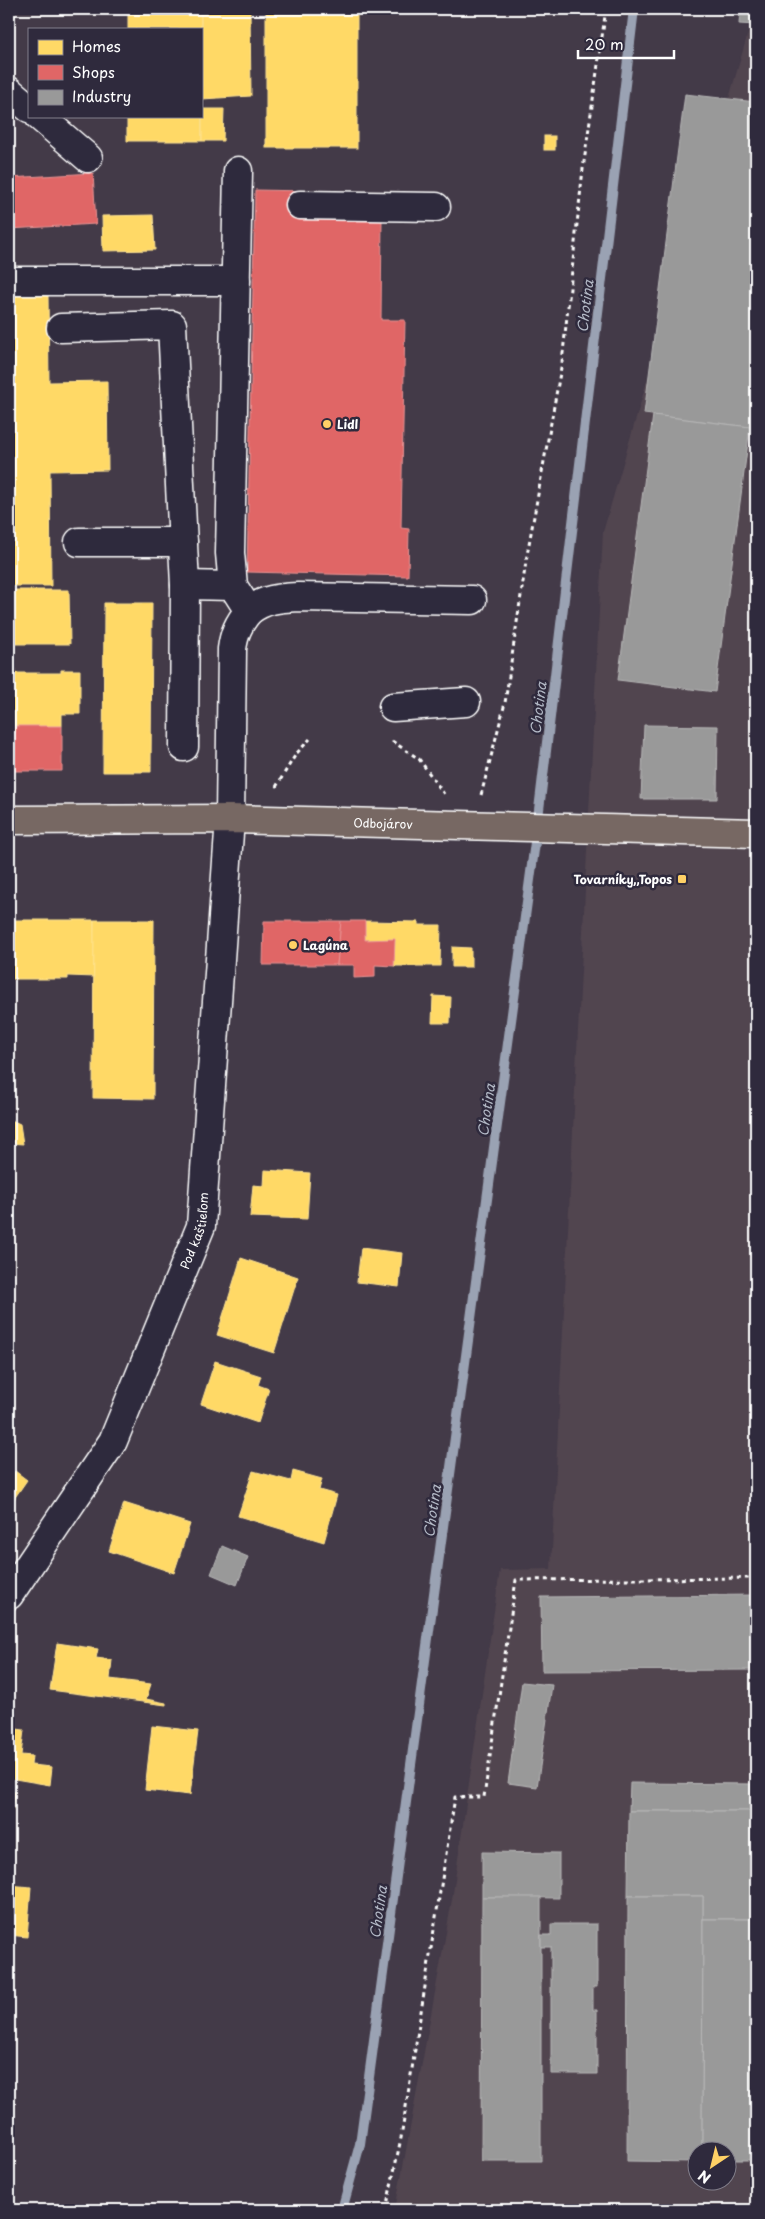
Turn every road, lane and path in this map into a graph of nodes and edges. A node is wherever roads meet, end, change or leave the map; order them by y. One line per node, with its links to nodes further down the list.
1 (606, 9): 27 (path)
2 (9, 91): 3 (street)
3 (28, 107)
4 (41, 118): 5 (street)
5 (88, 158)
6 (238, 171): 10 (street)
7 (300, 205): 8 (street)
8 (436, 207)
9 (9, 281): 10 (street)
10 (236, 281): 15 (street)
11 (61, 328): 13 (street)
12 (79, 542): 13 (street)
13 (183, 542): 14 (street)
14 (185, 585): 15 (street); 22 (street)
15 (233, 586): 17 (street)
16 (472, 600): 17 (street)
17 (248, 611): 25 (street, Pod kaštieľom)
18 (466, 702): 19 (street)
19 (393, 708)
20 (310, 739): 23 (path)
21 (392, 741): 24 (path)
22 (184, 747)
23 (276, 787)
24 (449, 801)
25 (230, 819): 26 (main road, Odbojárov); 27 (main road, Odbojárov); 30 (street, Pod kaštieľom)
26 (9, 820)
27 (484, 825): 28 (main road, Odbojárov)
28 (756, 832)
29 (756, 1578): 31 (path)
30 (9, 1595)
31 (386, 2210)

